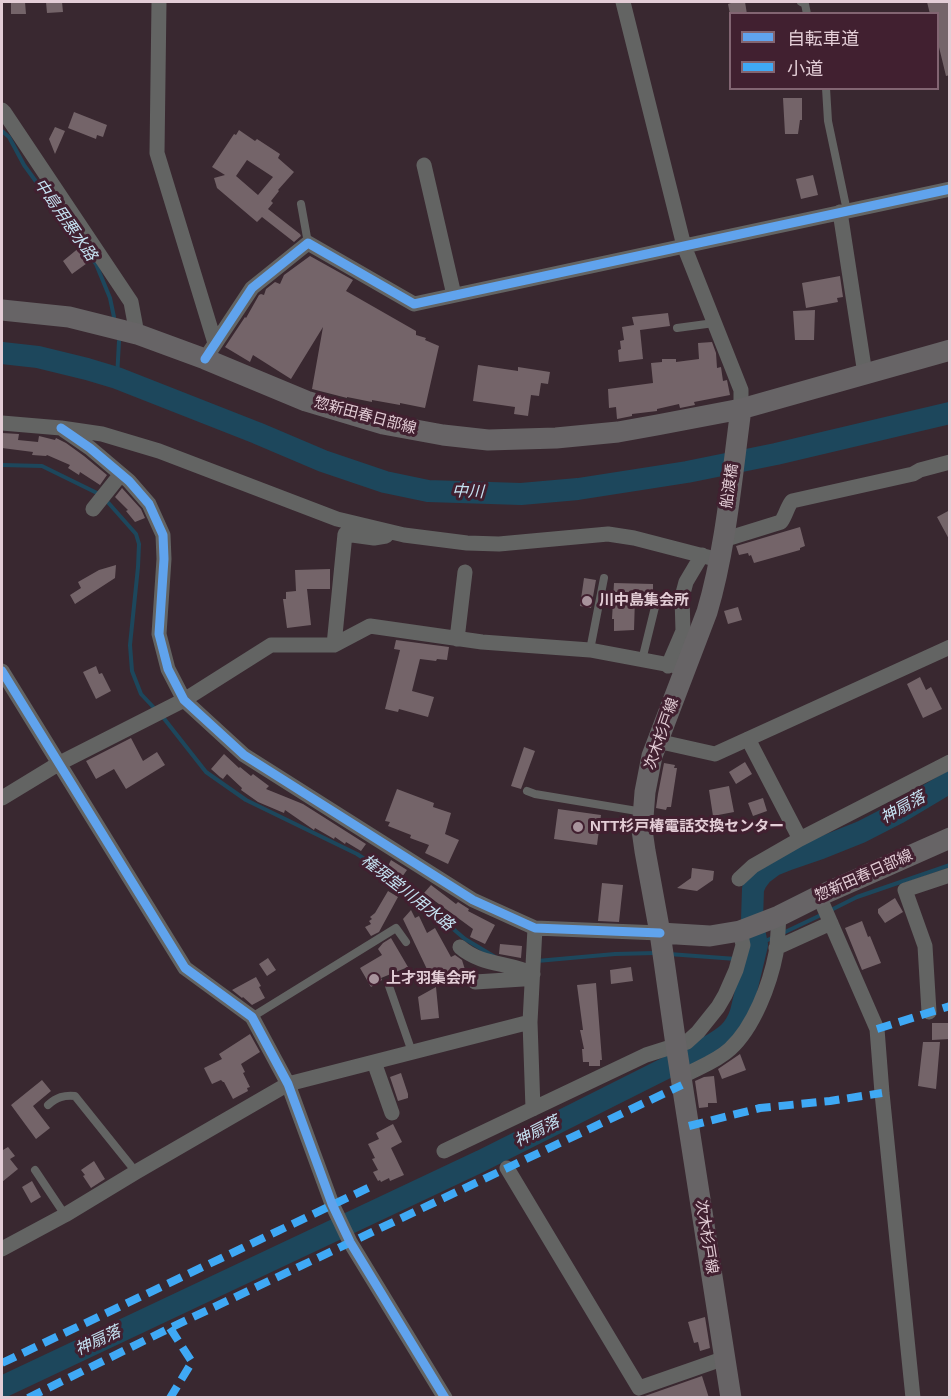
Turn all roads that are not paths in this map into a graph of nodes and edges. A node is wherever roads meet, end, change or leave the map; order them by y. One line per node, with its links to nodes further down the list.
1 (159, 2): 17 (street)
2 (623, 2): 10 (street)
3 (826, 90): 8 (lane)
4 (2, 110): 15 (street)
5 (424, 165): 11 (street)
6 (950, 189): 8 (street)
7 (301, 204): 9 (lane)
8 (844, 212): 10 (street); 18 (street)
9 (308, 243): 11 (street); 17 (street)
10 (684, 246): 11 (street); 13 (street)
11 (454, 295)
12 (2, 310): 15 (main road, 惣新田春日部線)
13 (714, 323): 14 (lane); 19 (street)
14 (677, 328)
15 (137, 334): 17 (main road, 惣新田春日部線)
16 (950, 350): 18 (main road)
17 (210, 351): 19 (main road, 惣新田春日部線)
18 (866, 374): 19 (main road)
19 (741, 409): 28 (main road, 船渡橋)
20 (2, 423): 21 (street)
21 (61, 428): 25 (street); 27 (street)
22 (950, 462): 23 (street)
23 (920, 470): 24 (street); 28 (street)
24 (950, 473)
25 (121, 474): 26 (street); 39 (street)
26 (93, 509)
27 (404, 535): 28 (street); 33 (street)
28 (717, 547): 37 (main road, 次木杉戸線); 37 (street)
29 (465, 572): 32 (street)
30 (604, 578): 35 (lane)
31 (656, 603): 36 (lane)
32 (457, 639): 33 (street); 35 (street)
33 (334, 645): 39 (street)
34 (950, 647): 40 (street)
35 (590, 650): 36 (street)
36 (642, 660): 37 (street)
37 (677, 667): 41 (main road, 次木杉戸線)
38 (2, 671): 43 (street)
39 (184, 700): 43 (street); 54 (street)
40 (748, 739): 41 (street); 47 (street)
41 (657, 741): 46 (main road, 次木杉戸線)
42 (950, 762): 47 (street)
43 (58, 764): 45 (street); 64 (street)
44 (527, 791): 46 (lane)
45 (2, 798)
46 (643, 812): 56 (main road, 次木杉戸線)
47 (800, 838): 50 (street)
48 (950, 838): 51 (main road, 惣新田春日部線)
49 (950, 875): 63 (street)
50 (739, 879)
51 (819, 896): 52 (main road, 惣新田春日部線); 53 (street)
52 (778, 916): 55 (main road, 惣新田春日部線); 59 (street)
53 (831, 923): 59 (street); 83 (street)
54 (535, 928): 56 (street); 60 (street)
55 (740, 931): 56 (main road); 66 (street)
56 (660, 933): 66 (main road, 次木杉戸線)
57 (406, 942): 64 (lane)
58 (460, 947): 60 (street)
59 (776, 948): 69 (street)
60 (533, 974): 61 (street); 65 (street)
61 (475, 982)
62 (388, 986): 67 (lane)
63 (929, 1012)
64 (252, 1017): 70 (street)
65 (530, 1022): 67 (street); 72 (street)
66 (676, 1046): 69 (main road, 次木杉戸線); 72 (street)
67 (412, 1052): 68 (street)
68 (374, 1062): 70 (street); 73 (street)
69 (681, 1077): 80 (main road, 次木杉戸線)
70 (288, 1084): 77 (street); 81 (street)
71 (48, 1104): 77 (lane)
72 (533, 1109): 74 (street)
73 (392, 1113)
74 (444, 1151)
75 (507, 1168): 80 (street)
76 (35, 1170): 78 (lane)
77 (136, 1172): 78 (street)
78 (65, 1215): 79 (street)
79 (2, 1250)
80 (725, 1358): 82 (main road, 次木杉戸線)
81 (445, 1398)
82 (731, 1398)
83 (913, 1398)

